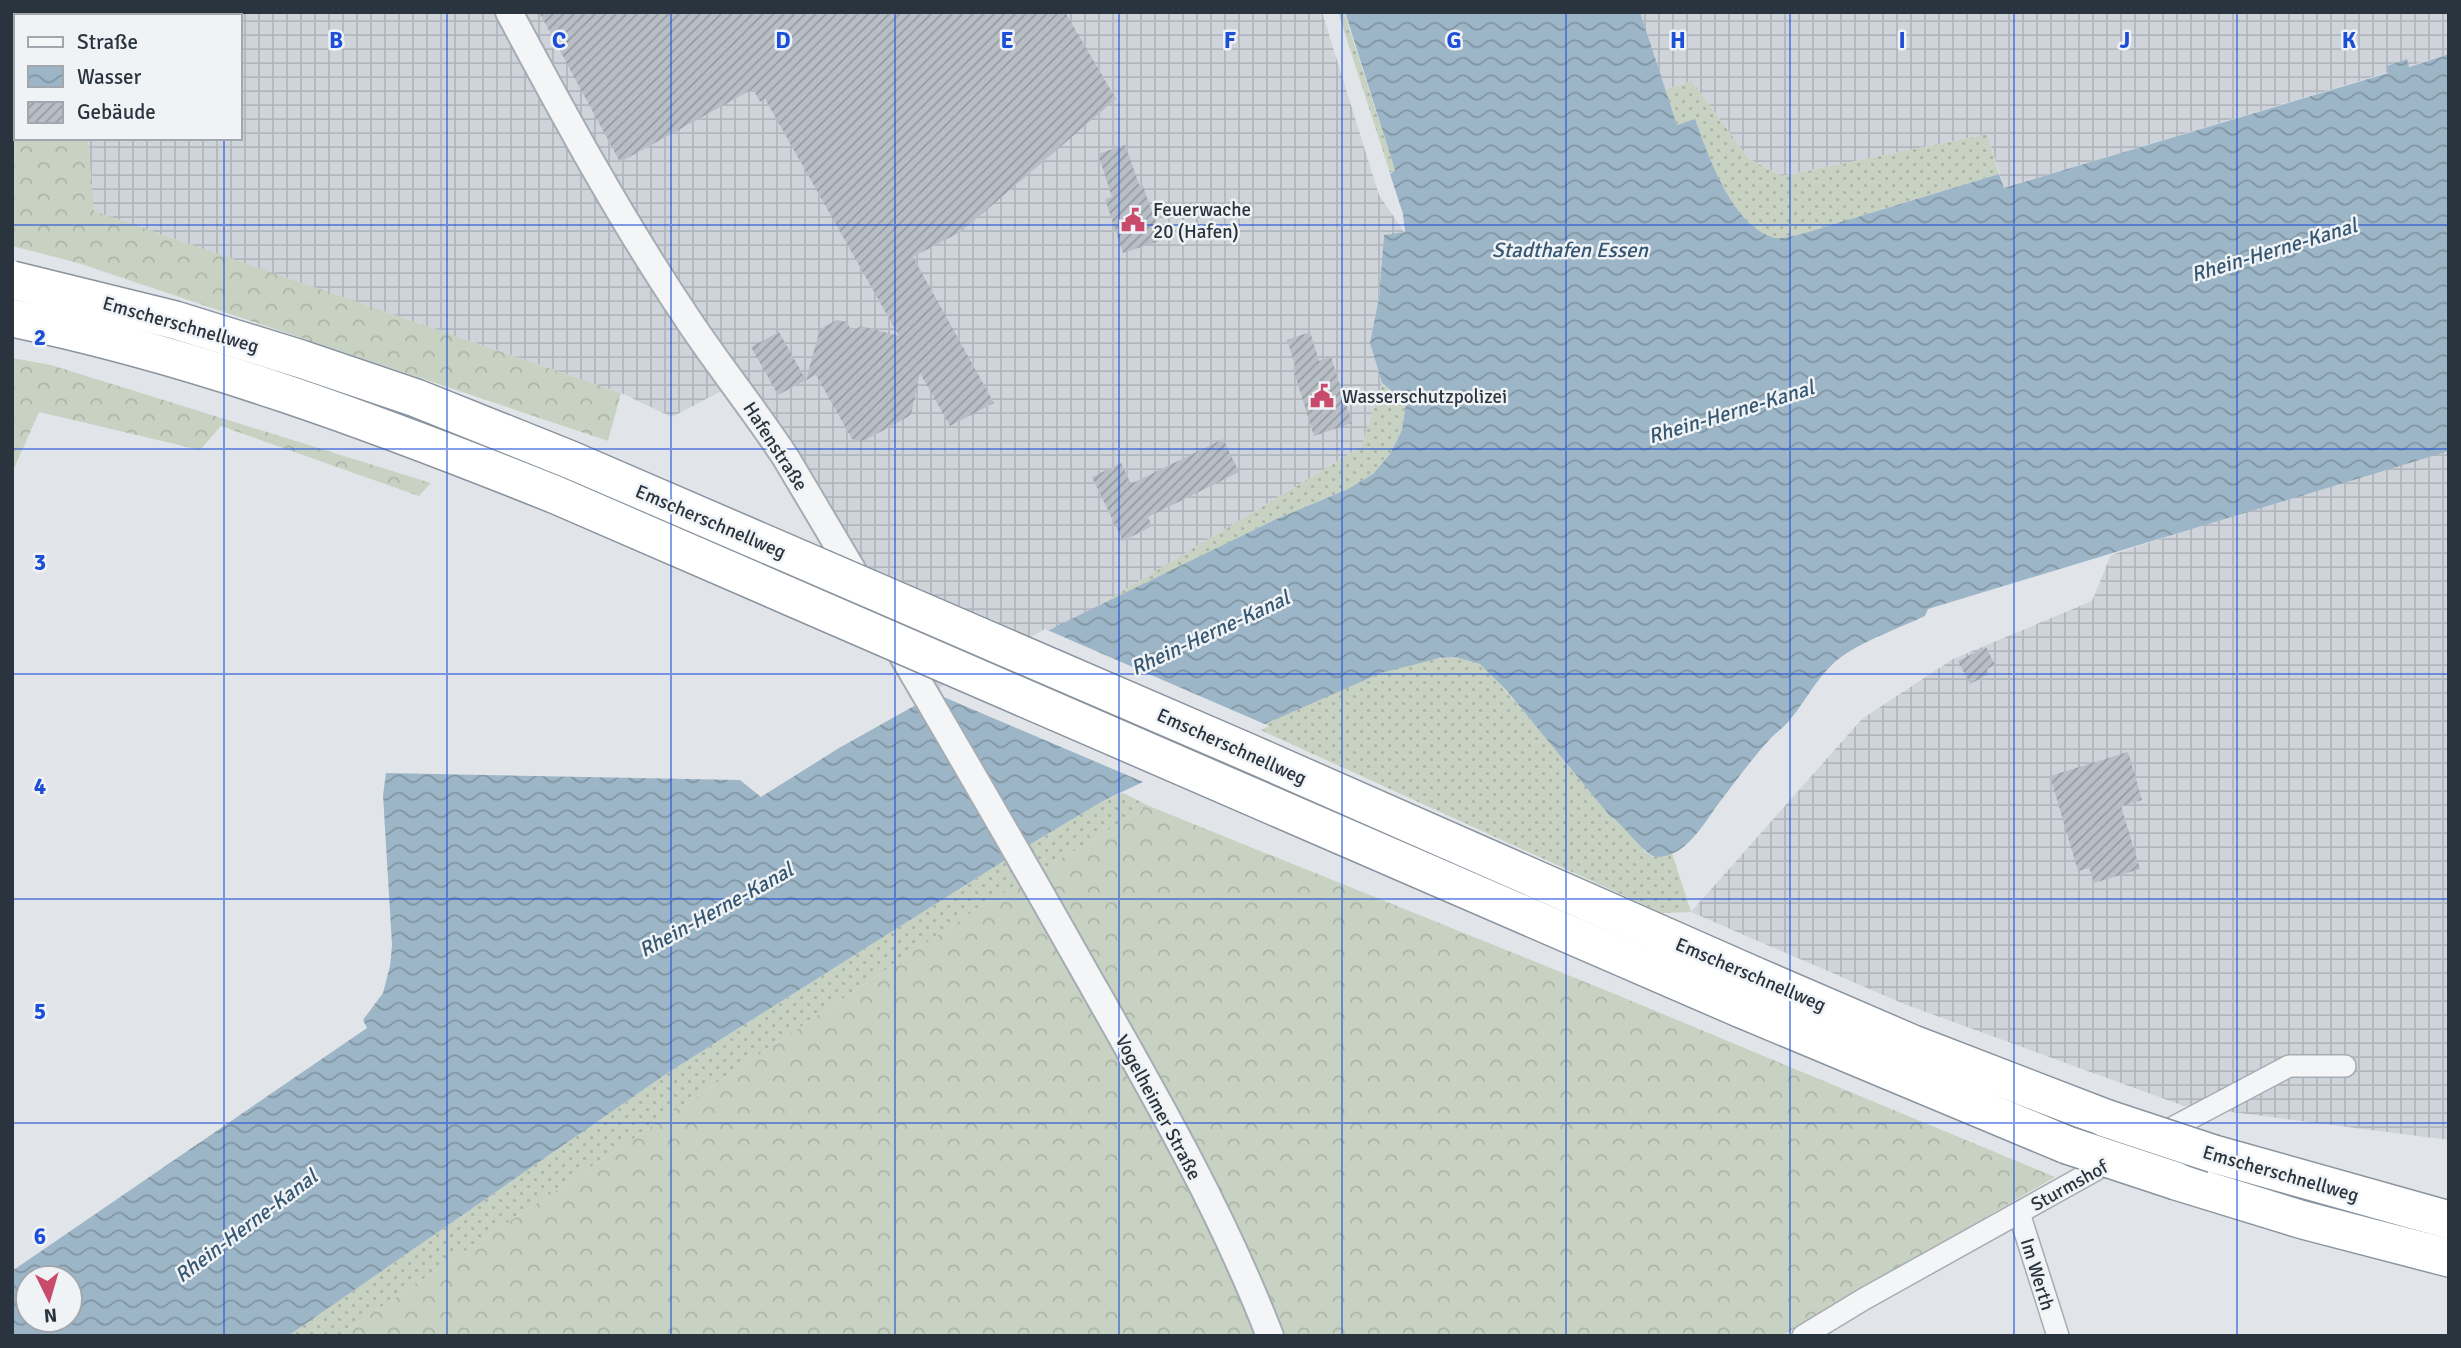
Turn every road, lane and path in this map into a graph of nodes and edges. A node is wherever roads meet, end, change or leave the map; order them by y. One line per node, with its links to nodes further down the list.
1 (509, 12): 4 (street, Hafenstraße)
2 (12, 280): 7 (highway, Emscherschnellweg, bridge)
3 (12, 318): 8 (highway, Emscherschnellweg, bridge)
4 (1036, 885): 10 (street, Vogelheimer Straße)
5 (2345, 1066): 6 (street, Sturmshof)
6 (2019, 1213): 9 (street, Sturmshof); 13 (street, Im Werth)
7 (2449, 1220)
8 (2449, 1258)
9 (1864, 1298): 11 (street, Sturmshof); 12 (street)
10 (1269, 1336)
11 (1803, 1336)
12 (1827, 1336)
13 (2057, 1336)

